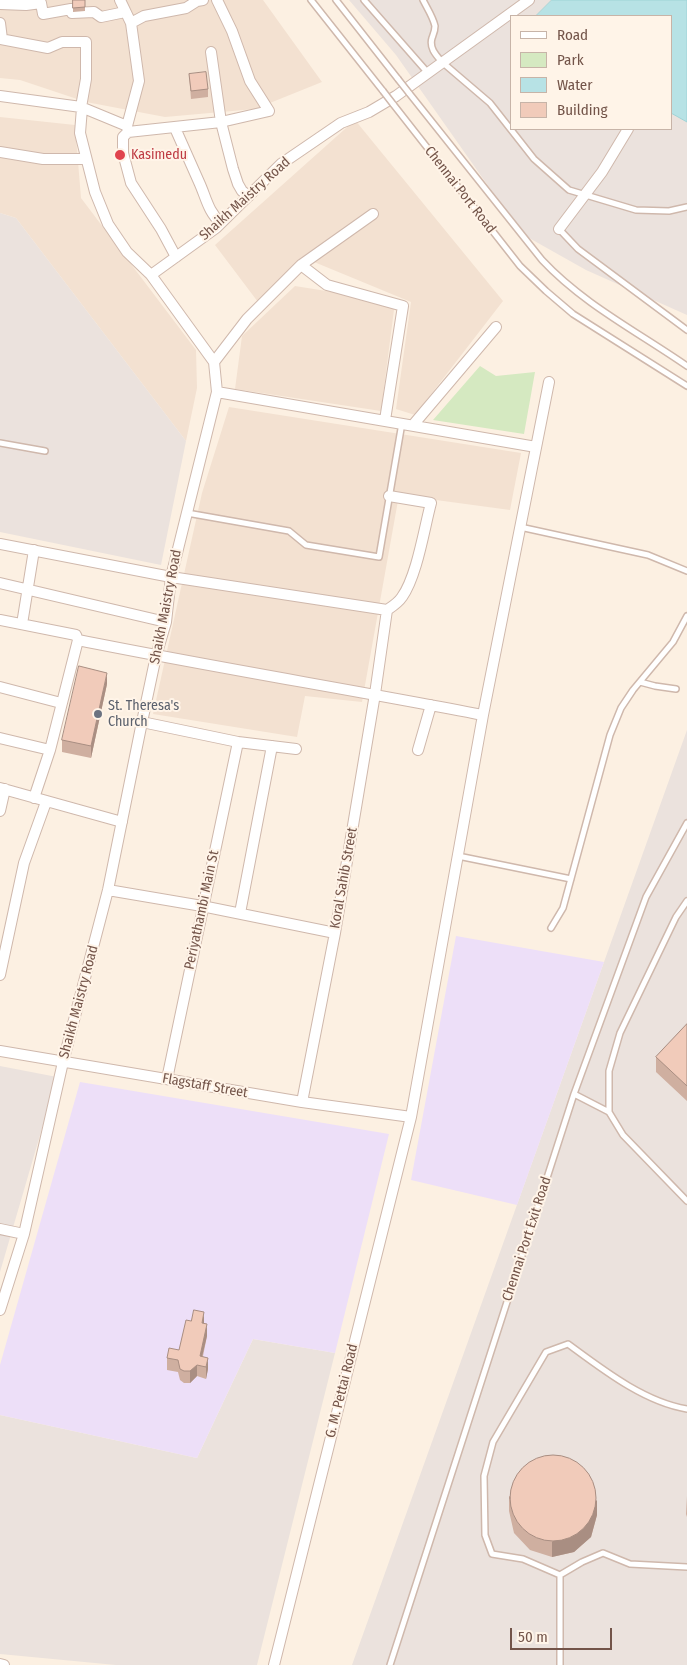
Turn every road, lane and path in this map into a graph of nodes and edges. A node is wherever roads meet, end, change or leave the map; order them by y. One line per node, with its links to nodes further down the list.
1 (120, 0): 10 (street)
2 (203, 0): 12 (street)
3 (217, 0): 19 (street)
4 (311, 0): 41 (lane, Chennai Port Road, bridge)
5 (336, 0): 39 (lane, Chennai Port Road, bridge)
6 (364, 0): 16 (lane)
7 (423, 0): 15 (lane)
8 (529, 0): 15 (street, Shaikh Maistry Road)
9 (0, 4): 10 (street)
10 (125, 12): 12 (street)
11 (0, 23): 13 (street)
12 (130, 23): 21 (street)
13 (1, 39): 18 (street)
14 (211, 52): 19 (street)
15 (442, 62): 16 (street, Shaikh Maistry Road); 22 (lane)
16 (428, 73): 28 (street, Shaikh Maistry Road)
17 (0, 96): 18 (street)
18 (82, 108): 21 (street); 26 (street)
19 (221, 122): 20 (street); 28 (street)
20 (175, 128): 21 (street); 31 (street)
21 (127, 129): 33 (street)
22 (510, 129)
23 (511, 130): 27 (lane)
24 (627, 130): 27 (street)
25 (0, 152): 26 (street)
26 (86, 159): 35 (street)
27 (584, 195): 29 (lane); 32 (street)
28 (249, 196): 31 (street, Shaikh Maistry Road)
29 (687, 207)
30 (373, 214): 34 (street)
31 (221, 223): 33 (street, Shaikh Maistry Road)
32 (559, 229): 37 (lane)
33 (176, 257): 35 (street, Shaikh Maistry Road)
34 (301, 265): 38 (street); 43 (street)
35 (151, 275): 38 (street)
36 (496, 327): 45 (street)
37 (687, 330)
38 (214, 362): 42 (street, Shaikh Maistry Road)
39 (687, 366)
40 (549, 382): 47 (street, G. M. Pettai Road)
41 (687, 386)
42 (217, 392): 43 (street); 50 (street, Shaikh Maistry Road)
43 (385, 420): 44 (street)
44 (402, 423): 45 (street); 49 (lane)
45 (413, 425): 47 (street)
46 (0, 443): 48 (lane)
47 (536, 447): 51 (street, G. M. Pettai Road)
48 (45, 451)
49 (389, 496): 50 (lane); 58 (street)
50 (186, 513): 55 (street, Shaikh Maistry Road)
51 (520, 527): 54 (lane); 71 (street, G. M. Pettai Road)
52 (0, 544): 53 (street)
53 (34, 550): 55 (street); 57 (street)
54 (687, 571)
55 (171, 577): 58 (street); 61 (street, Shaikh Maistry Road)
56 (0, 583): 57 (street)
57 (28, 590): 61 (street); 62 (street)
58 (387, 610): 68 (street, Koral Sahib Street)
59 (687, 616): 65 (lane)
60 (0, 620): 62 (street)
61 (166, 622): 64 (street, Shaikh Maistry Road)
62 (22, 624): 63 (street)
63 (78, 640): 64 (street); 69 (street)
64 (156, 656): 68 (street); 72 (street, Shaikh Maistry Road)
65 (640, 682): 67 (lane); 86 (lane)
66 (0, 687): 69 (street)
67 (676, 689)
68 (375, 694): 70 (street); 92 (street, Koral Sahib Street)
69 (61, 703): 77 (street)
70 (431, 705): 71 (street); 78 (street)
71 (483, 715): 85 (street, G. M. Pettai Road)
72 (142, 722): 74 (street); 83 (street, Shaikh Maistry Road)
73 (0, 738): 77 (street)
74 (238, 742): 75 (street); 89 (street, Periyathambi Main St)
75 (272, 746): 76 (street); 90 (street)
76 (296, 749)
77 (50, 750): 80 (street)
78 (418, 750)
79 (2, 788): 80 (street); 82 (street)
80 (34, 798): 81 (street)
81 (46, 802): 83 (street); 93 (street)
82 (0, 811)
83 (122, 822): 87 (street, Shaikh Maistry Road)
84 (687, 823): 97 (lane, Chennai Port Exit Road)
85 (458, 856): 86 (lane); 100 (street, G. M. Pettai Road)
86 (571, 879): 91 (lane)
87 (108, 890): 89 (street); 95 (street, Shaikh Maistry Road)
88 (687, 901): 99 (lane)
89 (202, 906): 90 (street); 96 (street, Periyathambi Main St)
90 (240, 913): 92 (street)
91 (551, 928)
92 (335, 933): 98 (street, Koral Sahib Street)
93 (0, 975)
94 (0, 1051): 95 (street, Flagstaff Street)
95 (63, 1062): 96 (street, Flagstaff Street); 103 (street, Shaikh Maistry Road)
96 (167, 1079): 98 (street, Flagstaff Street)
97 (574, 1094): 99 (lane); 111 (lane, Chennai Port Exit Road)
98 (302, 1102): 100 (street, Flagstaff Street)
99 (609, 1112): 101 (lane)
100 (411, 1116): 110 (street, G. M. Pettai Road)
101 (687, 1201)
102 (0, 1229): 103 (street)
103 (24, 1234): 104 (street, Shaikh Maistry Road)
104 (0, 1310)
105 (687, 1409): 107 (lane)
106 (687, 1567): 107 (lane)
107 (560, 1575): 112 (lane)
108 (0, 1664): 109 (street)
109 (4, 1665)
110 (274, 1665)
111 (390, 1665)
112 (560, 1665)

